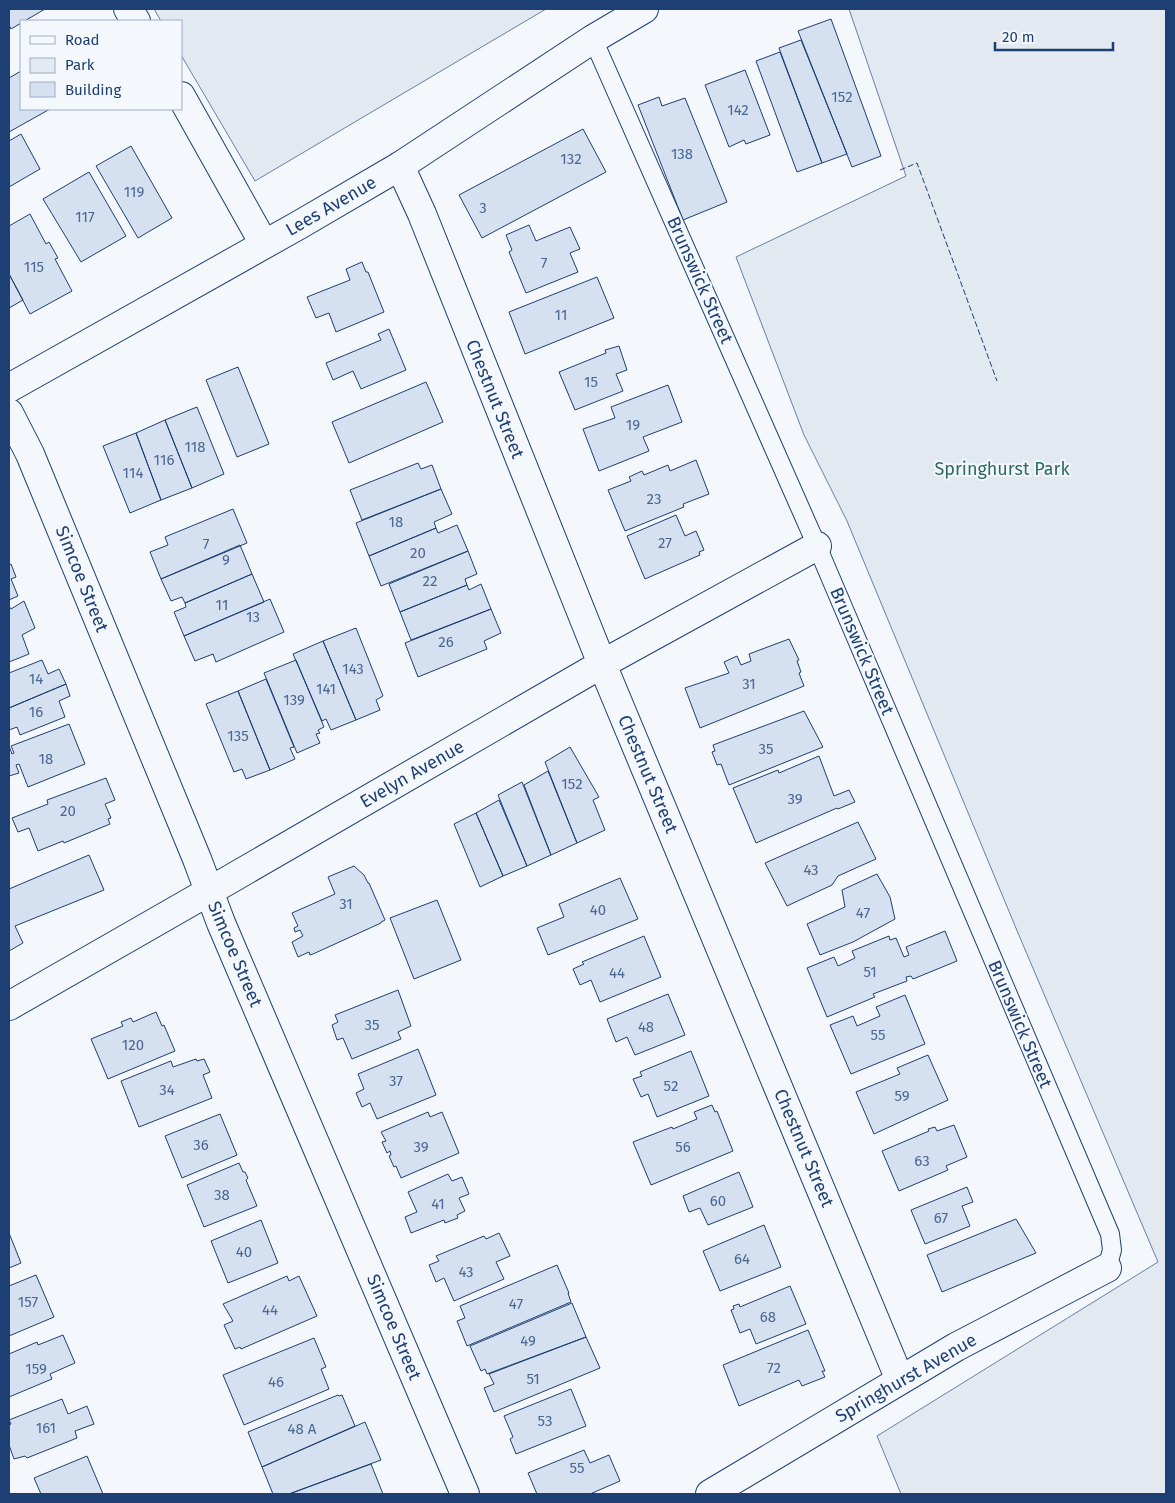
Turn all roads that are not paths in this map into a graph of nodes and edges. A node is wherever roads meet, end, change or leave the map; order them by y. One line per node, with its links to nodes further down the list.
1 (128, 9): 3 (main road)
2 (644, 9): 4 (main road, Lees Avenue)
3 (135, 20)
4 (593, 39): 6 (main road, Lees Avenue); 10 (lane, Brunswick Street)
5 (182, 98): 7 (main road)
6 (400, 166): 7 (main road, Lees Avenue); 11 (main road, Chestnut Street)
7 (264, 244): 8 (main road, Lees Avenue)
8 (9, 388)
9 (9, 413): 12 (main road, Simcoe Street)
10 (817, 546): 11 (main road, Evelyn Avenue); 14 (lane, Brunswick Street)
11 (602, 664): 12 (main road, Evelyn Avenue); 15 (main road, Chestnut Street)
12 (208, 892): 13 (main road, Evelyn Avenue); 16 (main road, Simcoe Street)
13 (9, 1006)
14 (1106, 1268): 15 (main road, Springhurst Avenue)
15 (900, 1380): 17 (main road, Springhurst Avenue)
16 (465, 1494)
17 (710, 1494)

